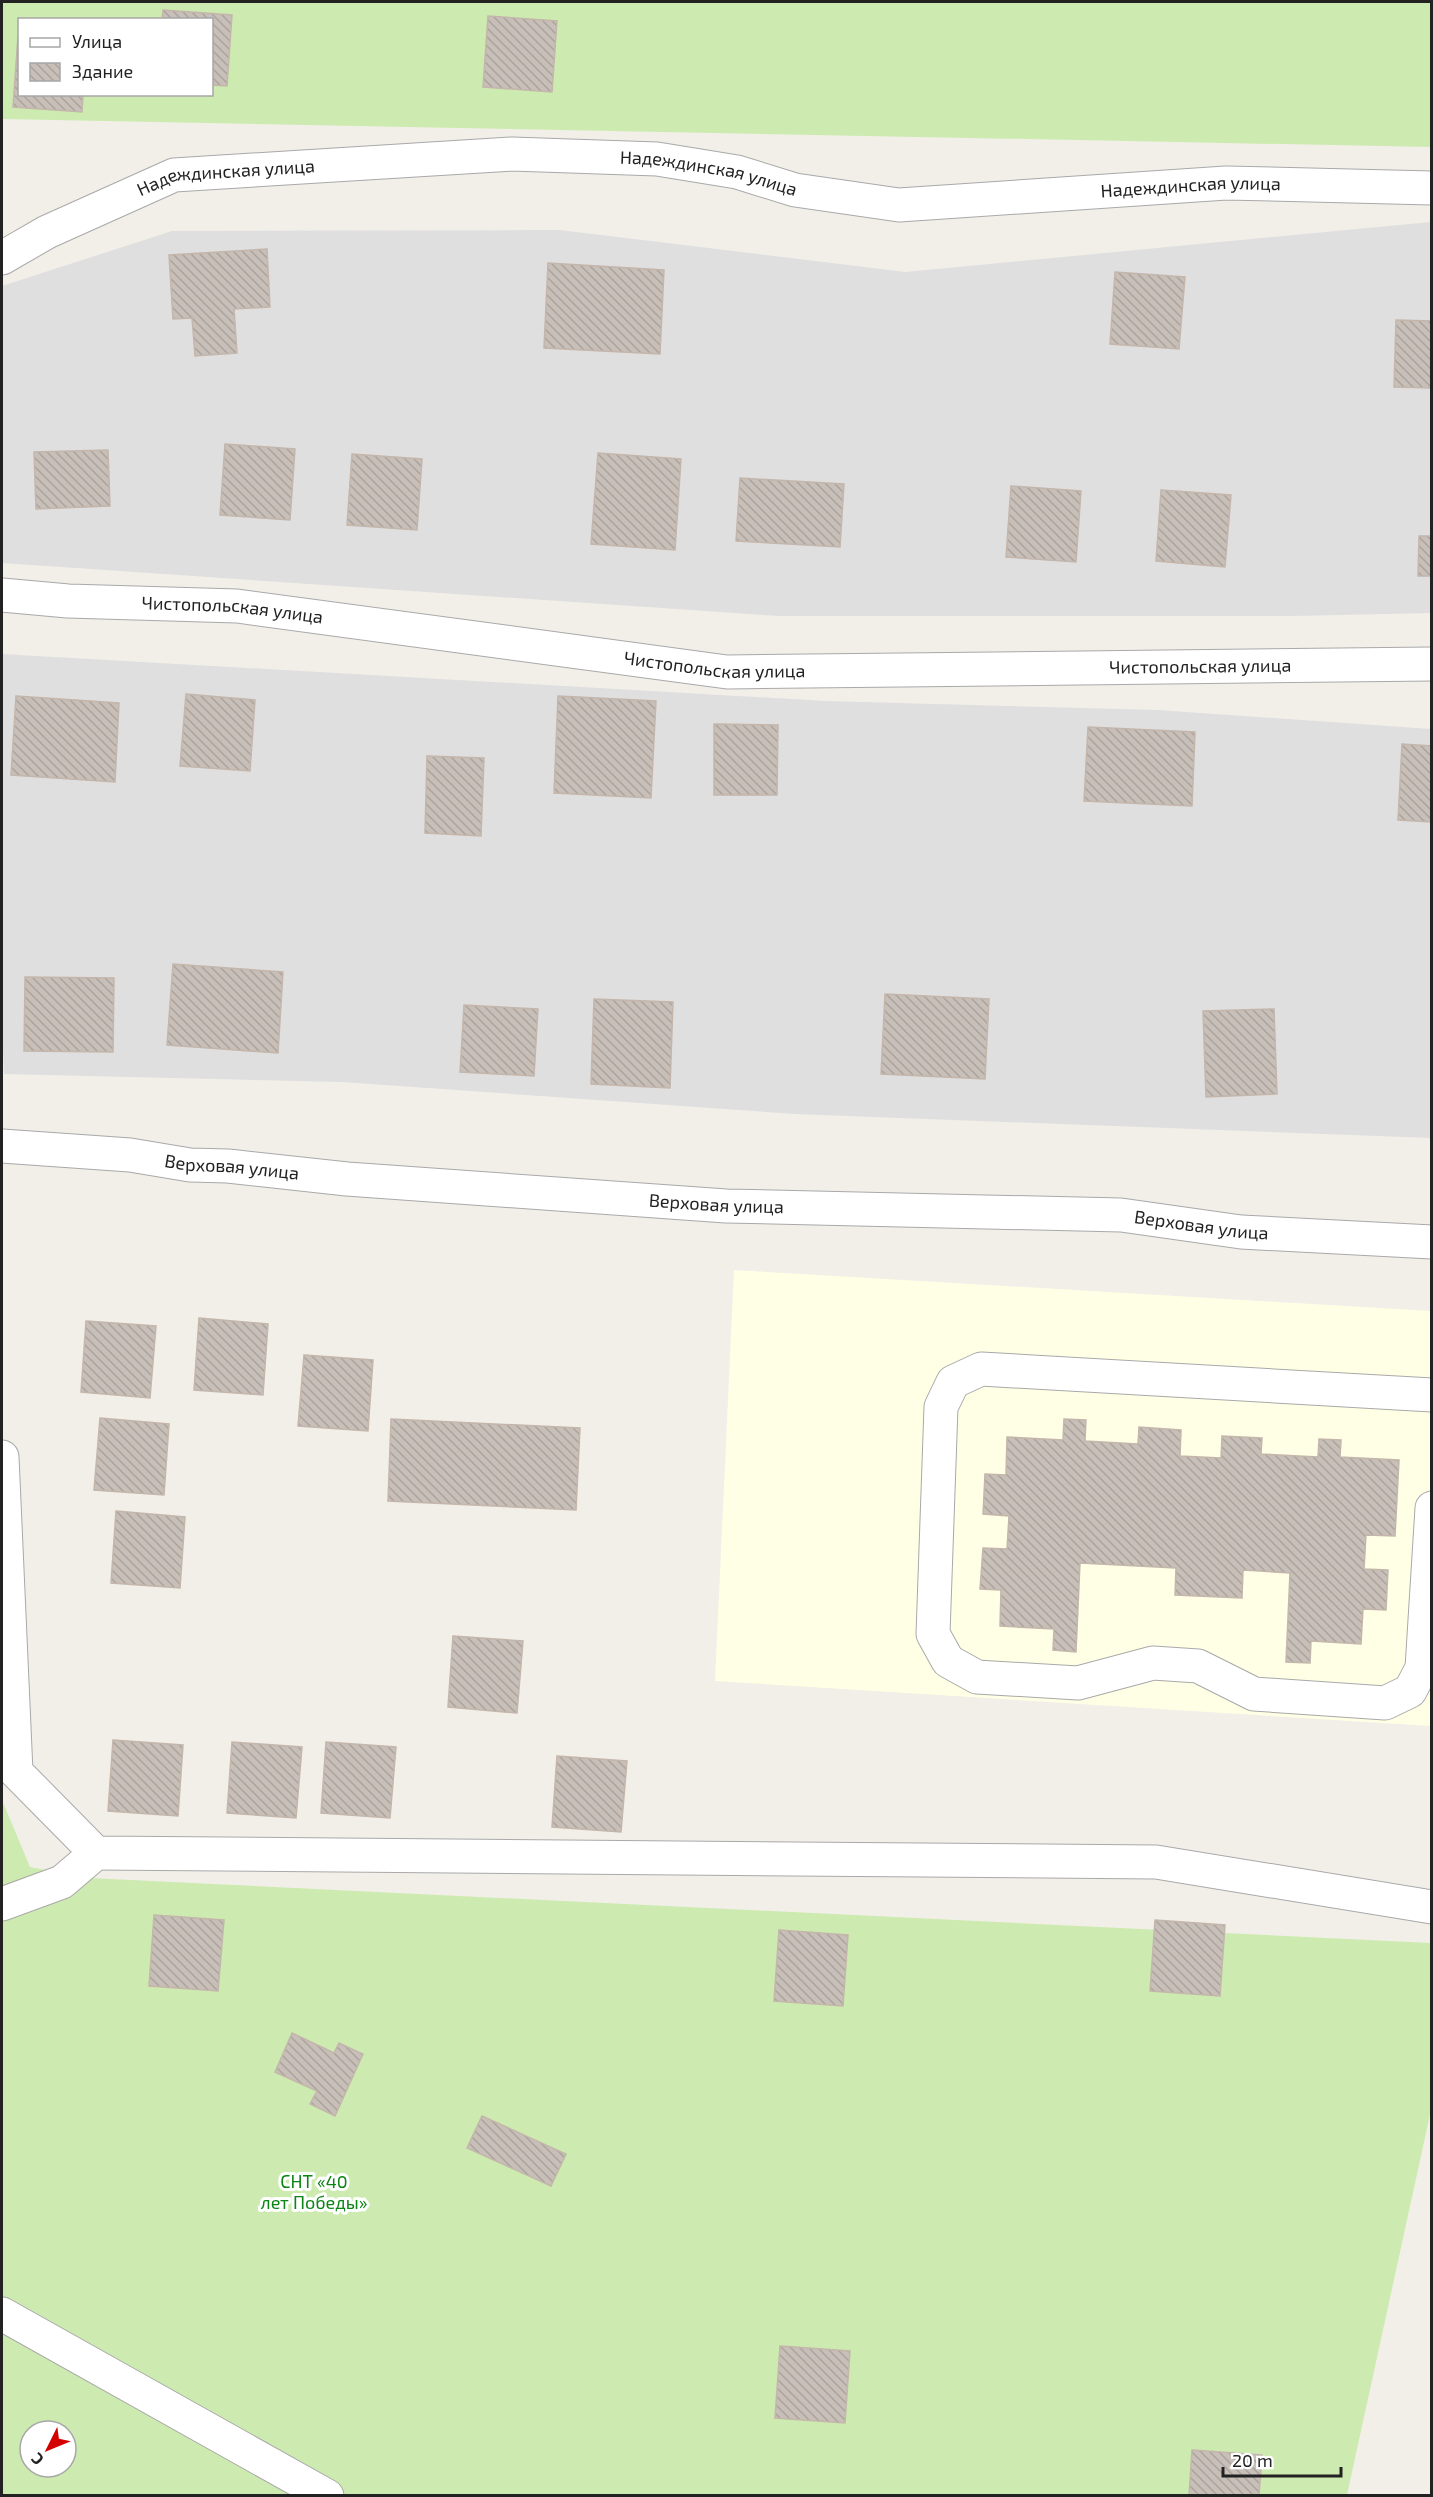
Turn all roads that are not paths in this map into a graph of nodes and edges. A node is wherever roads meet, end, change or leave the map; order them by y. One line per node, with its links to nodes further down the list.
1 (1431, 188): 2 (street, Надеждинская улица)
2 (2, 258)
3 (2, 596): 4 (street, Чистопольская улица)
4 (1431, 664)
5 (2, 1146): 6 (street, Верховая улица)
6 (1431, 1242)
7 (1431, 1395): 10 (street)
8 (2, 1457): 11 (street)
9 (1431, 1508): 10 (street)
10 (1431, 1556)
11 (96, 1853): 12 (street); 13 (street)
12 (2, 1904)
13 (1431, 1907)
14 (2, 2314): 15 (street)
15 (327, 2496)

